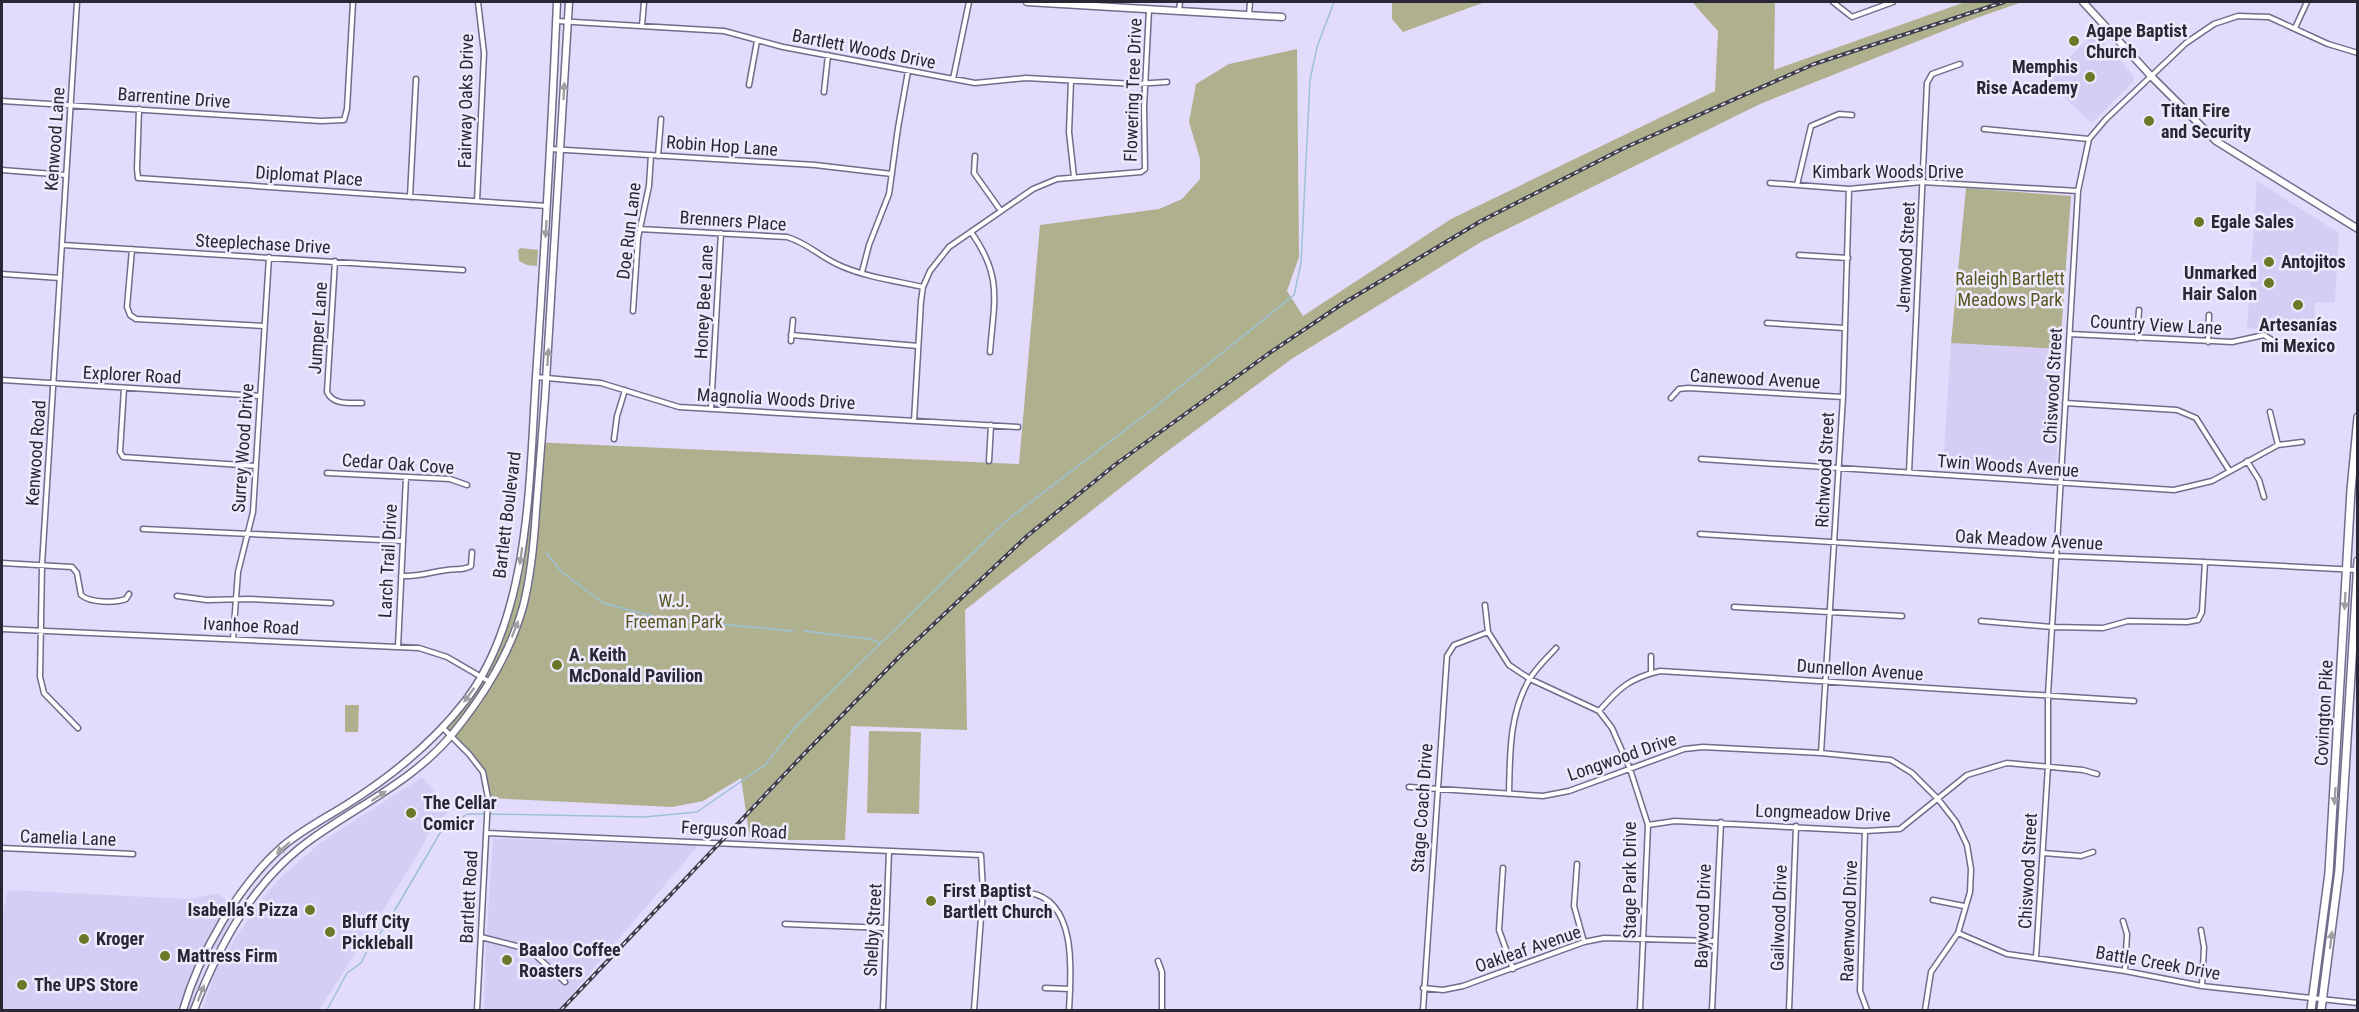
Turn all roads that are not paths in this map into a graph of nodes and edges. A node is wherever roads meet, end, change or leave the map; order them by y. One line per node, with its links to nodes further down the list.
1 (77, 2): 39 (street, Kenwood Lane)
2 (353, 2): 40 (street, Barrentine Drive)
3 (478, 2): 60 (street, Fairway Oaks Drive)
4 (557, 2): 21 (main road, Bartlett Boulevard)
5 (568, 2): 22 (main road, Bartlett Boulevard)
6 (644, 2): 23 (street)
7 (969, 2): 32 (street)
8 (1027, 2): 9 (main road)
9 (1041, 2): 16 (main road)
10 (1180, 2): 18 (street)
11 (1250, 2): 19 (street)
12 (1833, 2): 13 (street)
13 (1893, 2)
14 (2083, 2): 30 (main road)
15 (2307, 2): 24 (street)
16 (1111, 4): 17 (main road)
17 (1149, 9): 18 (main road); 35 (street, Flowering Tree Drive)
18 (1179, 11): 19 (main road)
19 (1249, 15): 20 (main road)
20 (1282, 17)
21 (556, 21): 22 (street, Bartlett Woods Drive); 45 (main road, Bartlett Boulevard)
22 (567, 21): 23 (street, Bartlett Woods Drive); 46 (main road, Bartlett Boulevard, one-way to 22)
23 (642, 26): 25 (street, Bartlett Woods Drive)
24 (2295, 28): 26 (street, Chiswood Street); 30 (street, Chiswood Street)
25 (757, 41): 27 (street, Bartlett Woods Drive); 36 (street)
26 (2358, 53)
27 (828, 55): 29 (street, Bartlett Woods Drive); 37 (street)
28 (1960, 64): 54 (street, Jenwood Street)
29 (909, 71): 32 (street, Bartlett Woods Drive); 51 (street)
30 (2151, 76): 44 (street, Chiswood Street); 64 (main road)
31 (416, 79): 59 (street)
32 (953, 79): 33 (street, Bartlett Woods Drive)
33 (1071, 81): 35 (street, Bartlett Woods Drive); 53 (street)
34 (1167, 82): 35 (street, Bartlett Woods Drive)
35 (1146, 83): 53 (street, Flowering Tree Drive)
36 (749, 85)
37 (824, 92)
38 (2, 101): 39 (street, Barrentine Drive)
39 (71, 105): 40 (street, Barrentine Drive); 52 (street, Kenwood Lane)
40 (139, 109): 59 (street, Diplomat Place)
41 (1852, 115): 56 (street)
42 (661, 119): 48 (street)
43 (1984, 129): 44 (street)
44 (2089, 139): 58 (street, Chiswood Street)
45 (550, 149): 46 (street, Robin Hop Lane); 61 (main road, Bartlett Boulevard)
46 (561, 150): 47 (street, Robin Hop Lane); 94 (main road, Bartlett Boulevard, one-way to 46)
47 (651, 155): 48 (street, Robin Hop Lane); 63 (street, Doe Run Lane)
48 (658, 156): 51 (street, Robin Hop Lane)
49 (975, 156): 62 (street)
50 (2, 170): 52 (street)
51 (892, 174): 74 (street)
52 (66, 175): 67 (street, Kenwood Lane)
53 (1074, 177): 62 (street, Flowering Tree Drive)
54 (1923, 182): 57 (street, Kimbark Woods Drive); 58 (street, Kimbark Woods Drive); 119 (street, Jenwood Street)
55 (1770, 183): 56 (street, Kimbark Woods Drive)
56 (1797, 185): 57 (street, Kimbark Woods Drive)
57 (1849, 189): 71 (street, Richwood Street)
58 (2078, 191): 85 (street, Chiswood Street)
59 (410, 197): 60 (street, Diplomat Place)
60 (477, 201): 61 (street, Diplomat Place)
61 (547, 206): 93 (main road, Bartlett Boulevard, one-way to 93)
62 (1001, 211): 65 (street, Flowering Tree Drive)
63 (639, 229): 66 (street, Brenners Place); 79 (street, Doe Run Lane)
64 (2358, 229)
65 (971, 232): 77 (street, Flowering Tree Drive); 92 (street)
66 (721, 233): 74 (street, Brenners Place); 104 (street, Honey Bee Lane)
67 (62, 245): 68 (street, Steeplechase Drive); 76 (street, Kenwood Lane)
68 (132, 249): 70 (street, Steeplechase Drive); 83 (street)
69 (1799, 255): 71 (street)
70 (269, 257): 72 (street, Steeplechase Drive); 83 (street, Surrey Wood Drive)
71 (1848, 258): 84 (street, Richwood Street)
72 (335, 261): 73 (street, Steeplechase Drive); 103 (street, Jumper Lane)
73 (463, 270)
74 (862, 272): 77 (street, Brenners Place)
75 (2, 274): 76 (street)
76 (60, 278): 96 (street, Kenwood Road)
77 (923, 287): 91 (street, Flowering Tree Drive)
78 (2139, 310): 87 (street)
79 (633, 311)
80 (2209, 315): 89 (street)
81 (793, 320): 86 (street)
82 (1767, 322): 84 (street)
83 (264, 326): 99 (street, Surrey Wood Drive)
84 (1844, 328): 100 (street, Richwood Street)
85 (2070, 334): 87 (street, Country View Lane); 102 (street, Chiswood Street)
86 (791, 335): 88 (street); 91 (street)
87 (2137, 338): 89 (street, Country View Lane)
88 (791, 341)
89 (2208, 342): 90 (street, Country View Lane)
90 (2276, 342)
91 (918, 346): 107 (street, Flowering Tree Drive)
92 (990, 352)
93 (536, 377): 94 (street, Magnolia Woods Drive); 157 (main road, Bartlett Boulevard, one-way to 157)
94 (547, 378): 98 (street, Magnolia Woods Drive); 160 (main road, Bartlett Boulevard, one-way to 94)
95 (2, 380): 96 (street, Explorer Road)
96 (54, 384): 97 (street, Explorer Road); 135 (street, Kenwood Road)
97 (124, 388): 99 (street, Explorer Road); 116 (street)
98 (625, 390): 104 (street, Magnolia Woods Drive); 110 (street)
99 (260, 396): 116 (street, Surrey Wood Drive)
100 (1843, 397): 101 (street, Canewood Avenue); 117 (street, Richwood Street)
101 (1671, 398)
102 (2065, 403): 118 (street); 122 (street, Chiswood Street)
103 (362, 404)
104 (711, 409): 107 (street, Magnolia Woods Drive)
105 (2270, 412): 112 (street)
106 (2358, 417): 136 (main road, Covington Pike)
107 (914, 421): 108 (street, Magnolia Woods Drive)
108 (990, 425): 109 (street, Magnolia Woods Drive); 114 (street)
109 (1018, 427)
110 (614, 439)
111 (2302, 442): 112 (street, Twin Woods Avenue)
112 (2278, 445): 115 (street, Twin Woods Avenue)
113 (1701, 459): 117 (street, Twin Woods Avenue)
114 (988, 461)
115 (2247, 461): 118 (street, Twin Woods Avenue); 124 (street)
116 (256, 466): 126 (street, Surrey Wood Drive)
117 (1839, 469): 119 (street, Twin Woods Avenue); 129 (street, Richwood Street)
118 (2229, 470): 122 (street, Twin Woods Avenue)
119 (1909, 472): 122 (street, Twin Woods Avenue)
120 (327, 473): 121 (street, Cedar Oak Cove)
121 (406, 477): 123 (street, Cedar Oak Cove); 128 (street, Larch Trail Drive)
122 (2061, 483): 131 (street, Chiswood Street)
123 (467, 485)
124 (2264, 497)
125 (143, 529): 126 (street)
126 (248, 534): 128 (street); 141 (street, Surrey Wood Drive)
127 (1700, 534): 129 (street, Oak Meadow Avenue)
128 (403, 541): 138 (street, Larch Trail Drive)
129 (1834, 541): 131 (street, Oak Meadow Avenue); 145 (street, Richwood Street)
130 (472, 552): 138 (street)
131 (2057, 556): 133 (street, Oak Meadow Avenue); 148 (street, Chiswood Street)
132 (2358, 561): 137 (main road, Covington Pike)
133 (2205, 562): 136 (street, Oak Meadow Avenue); 148 (street)
134 (2, 563): 135 (street)
135 (42, 565): 139 (street); 150 (street, Kenwood Road)
136 (2347, 570): 137 (street, Oak Meadow Avenue); 212 (main road, Covington Pike, one-way to 212)
137 (2357, 570): 213 (main road, Covington Pike, one-way to 137)
138 (401, 576): 153 (street, Larch Trail Drive)
139 (129, 594)
140 (177, 596): 141 (street)
141 (234, 599): 142 (street); 152 (street, Surrey Wood Drive)
142 (331, 603)
143 (1485, 605): 151 (street)
144 (1734, 607): 145 (street)
145 (1829, 612): 146 (street); 159 (street, Richwood Street)
146 (1902, 616)
147 (1981, 621): 148 (street)
148 (2052, 627): 161 (street, Chiswood Street)
149 (2, 629): 150 (street, Ivanhoe Road)
150 (40, 630): 152 (street, Ivanhoe Road); 164 (street, Kenwood Road)
151 (1488, 632): 158 (street); 174 (street, Stage Coach Drive)
152 (233, 639): 153 (street, Ivanhoe Road)
153 (398, 647): 157 (street, Ivanhoe Road)
154 (1556, 648): 158 (street)
155 (1651, 656): 156 (street)
156 (1651, 673): 159 (street, Dunnellon Avenue); 163 (street, Dunnellon Avenue)
157 (482, 678): 160 (street, Ivanhoe Road); 165 (main road, Bartlett Boulevard, one-way to 165)
158 (1530, 679): 163 (street); 175 (street)
159 (1825, 682): 161 (street, Dunnellon Avenue); 167 (street, Richwood Street)
160 (491, 683): 166 (main road, Bartlett Boulevard)
161 (2048, 695): 162 (street, Dunnellon Avenue); 169 (street, Chiswood Street)
162 (2134, 700)
163 (1599, 711): 170 (street, Stage Park Drive)
164 (78, 728)
165 (443, 728): 166 (street, Bartlett Road); 168 (main road, Bartlett Boulevard)
166 (451, 736): 171 (main road, Bartlett Boulevard); 183 (street, Bartlett Road)
167 (1821, 753): 170 (street, Longwood Drive); 176 (street, Longwood Drive)
168 (403, 766): 171 (main road); 177 (main road, Bartlett Boulevard)
169 (2048, 766): 172 (street, Longmeadow Drive); 176 (street, Longmeadow Drive); 188 (street, Chiswood Street)
170 (1630, 769): 175 (street, Longwood Drive); 179 (street, Stage Park Drive)
171 (411, 774): 181 (main road, Bartlett Boulevard, one-way to 171)
172 (2097, 774)
173 (1409, 787): 174 (street, Longwood Drive)
174 (1436, 789): 175 (street, Longwood Drive); 210 (street, Stage Coach Drive)
175 (1509, 794)
176 (1938, 799): 182 (street, Longmeadow Drive); 193 (street, Longwood Drive)
177 (323, 819): 181 (main road); 215 (main road, Bartlett Boulevard, one-way to 215)
178 (1720, 822): 179 (street, Longmeadow Drive); 180 (street, Longmeadow Drive); 201 (street, Baywood Drive)
179 (1648, 825): 200 (street, Stage Park Drive)
180 (1796, 826): 182 (street, Longmeadow Drive); 225 (street, Gailwood Drive)
181 (329, 827): 216 (main road, Bartlett Boulevard, one-way to 181)
182 (1865, 831): 226 (street, Ravenwood Drive)
183 (486, 832): 185 (street, Ferguson Road); 199 (street, Bartlett Road)
184 (2, 848): 187 (street, Camelia Lane)
185 (890, 851): 191 (street, Ferguson Road); 196 (street, Shelby Street)
186 (2092, 852): 188 (street)
187 (133, 854)
188 (2043, 854): 203 (street, Chiswood Street)
189 (1576, 864): 202 (street)
190 (1503, 868): 205 (street)
191 (983, 891): 211 (street); 219 (street)
192 (1934, 900): 193 (street)
193 (1964, 906): 198 (street, Longwood Drive)
194 (2123, 921): 206 (street)
195 (785, 924): 196 (street)
196 (886, 928): 218 (street, Shelby Street)
197 (2201, 930): 208 (street)
198 (1958, 933): 203 (street, Battle Creek Drive); 227 (street)
199 (481, 937): 207 (street); 217 (street, Bartlett Road)
200 (1644, 938): 201 (street, Oakleaf Avenue); 202 (street, Oakleaf Avenue); 223 (street, Stage Park Drive)
201 (1715, 941): 224 (street, Baywood Drive)
202 (1584, 942): 205 (street, Oakleaf Avenue)
203 (2036, 958): 206 (street, Battle Creek Drive)
204 (1158, 962): 221 (street)
205 (1513, 969): 210 (street, Oakleaf Avenue)
206 (2125, 971): 208 (street, Battle Creek Drive)
207 (565, 982)
208 (2202, 986): 212 (street, Battle Creek Drive)
209 (1045, 988): 211 (street)
210 (1423, 988): 222 (street, Stage Coach Drive)
211 (1070, 989): 220 (street)
212 (2313, 997): 213 (street, Battle Creek Drive); 228 (main road, Covington Pike)
213 (2323, 998): 214 (street, Battle Creek Drive); 229 (main road, Covington Pike)
214 (2358, 1003)
215 (183, 1011)
216 (194, 1011)
217 (477, 1011)
218 (883, 1011)
219 (974, 1011)
220 (1069, 1011)
221 (1162, 1011)
222 (1423, 1011)
223 (1640, 1011)
224 (1712, 1011)
225 (1789, 1011)
226 (1867, 1011)
227 (1925, 1011)
228 (2311, 1011)
229 (2321, 1011)

